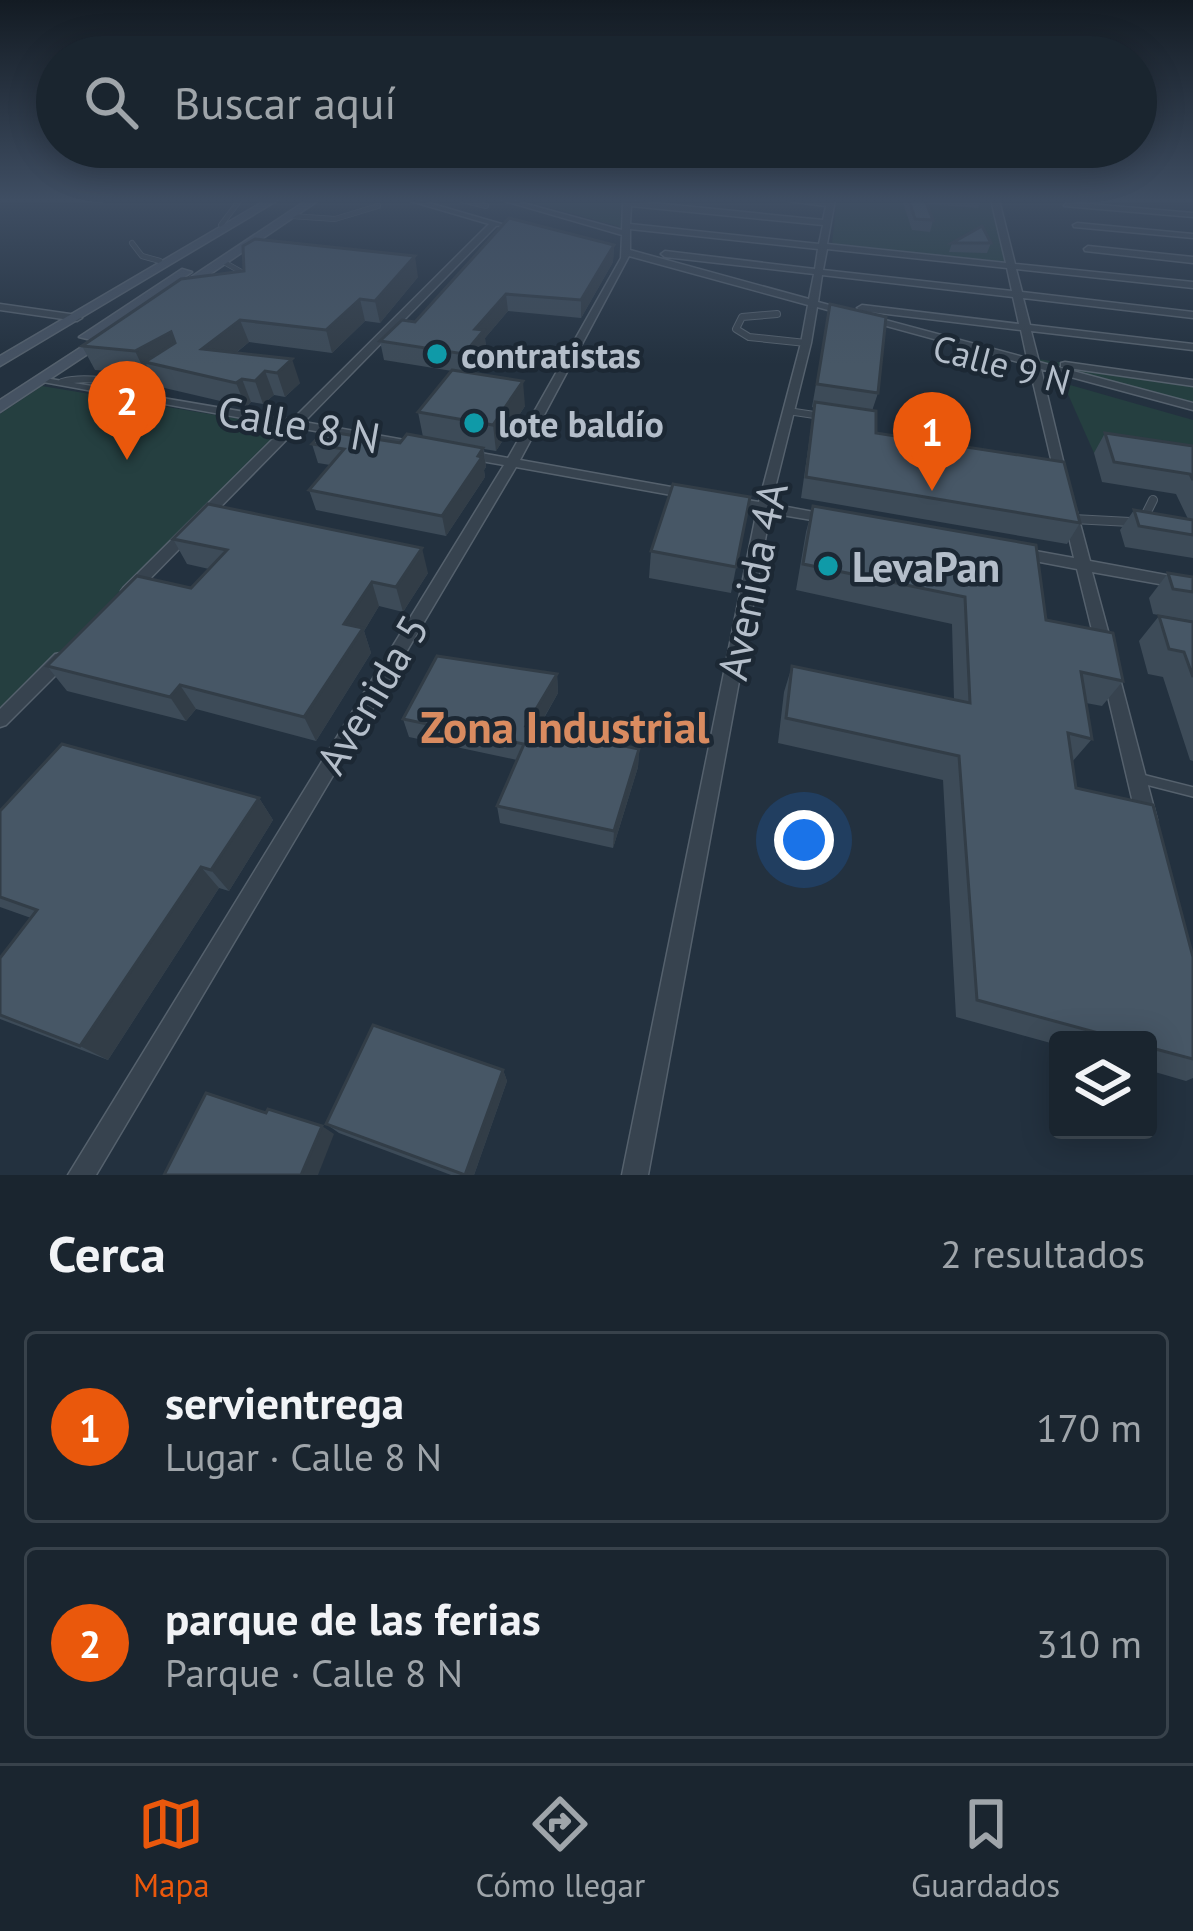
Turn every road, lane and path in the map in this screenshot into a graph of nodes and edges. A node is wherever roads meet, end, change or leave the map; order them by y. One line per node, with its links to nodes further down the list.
1 (141, 255): 15 (lane)
2 (169, 255): 15 (main road)
3 (178, 255): 31 (main road)
4 (221, 255): 34 (main road)
5 (231, 255): 17 (main road)
6 (463, 255): 50 (street)
7 (625, 255): 53 (street, Avenida 5)
8 (632, 255): 26 (street)
9 (645, 255): 19 (street)
10 (821, 255): 19 (street, Avenida 4A)
11 (906, 255): 18 (street)
12 (1007, 255): 18 (street)
13 (1090, 255): 20 (street)
14 (1144, 255): 16 (street)
15 (160, 260): 31 (main road)
16 (1193, 260)
17 (222, 261): 21 (lane); 24 (main road)
18 (1010, 266): 20 (street); 25 (street)
19 (818, 272): 25 (street); 26 (street, Avenida 4A)
20 (1097, 275): 22 (street)
21 (235, 282)
22 (1193, 285)
23 (189, 293): 24 (lane)
24 (171, 294): 33 (main road)
25 (1016, 294): 30 (street); 32 (street)
26 (812, 306): 28 (street, Calle 9 N); 35 (street, Avenida 4A); 39 (street, Calle 9 N)
27 (0, 308): 31 (street)
28 (848, 310): 32 (street); 39 (street, Calle 9 N)
29 (777, 314): 35 (lane)
30 (1193, 315)
31 (71, 317): 37 (main road); 38 (main road)
32 (1025, 325): 36 (street); 39 (street)
33 (121, 328): 34 (main road); 41 (main road)
34 (94, 332): 44 (main road)
35 (806, 343): 47 (street, Avenida 4A)
36 (1193, 346)
37 (0, 352)
38 (0, 362)
39 (1034, 366): 42 (street); 46 (street, Calle 9 N); 48 (street, Calle 9 N); 58 (street)
40 (164, 372): 43 (lane)
41 (43, 379): 43 (street, Calle 8 N); 45 (main road)
42 (1193, 383)
43 (144, 389): 50 (street, Calle 8 N)
44 (0, 392)
45 (0, 407)
46 (1193, 407)
47 (788, 411): 49 (lane); 57 (street, Avenida 4A)
48 (1193, 417)
49 (831, 418)
50 (296, 424): 51 (street, Calle 8 N); 63 (street)
51 (426, 447)
52 (447, 451): 53 (street)
53 (512, 463): 54 (street); 69 (street, Avenida 5)
54 (695, 495)
55 (718, 499): 57 (street)
56 (1153, 500): 58 (lane)
57 (764, 507): 59 (street); 70 (street, Avenida 4A)
58 (1072, 519): 61 (street)
59 (856, 524)
60 (992, 549): 61 (street)
61 (1083, 565): 62 (street); 66 (street)
62 (1193, 585)
63 (115, 605)
64 (66, 654): 65 (street)
65 (0, 720)
66 (1137, 778): 67 (lane); 68 (street)
67 (1192, 792)
68 (1154, 847)
69 (81, 1175)
70 (635, 1175)

